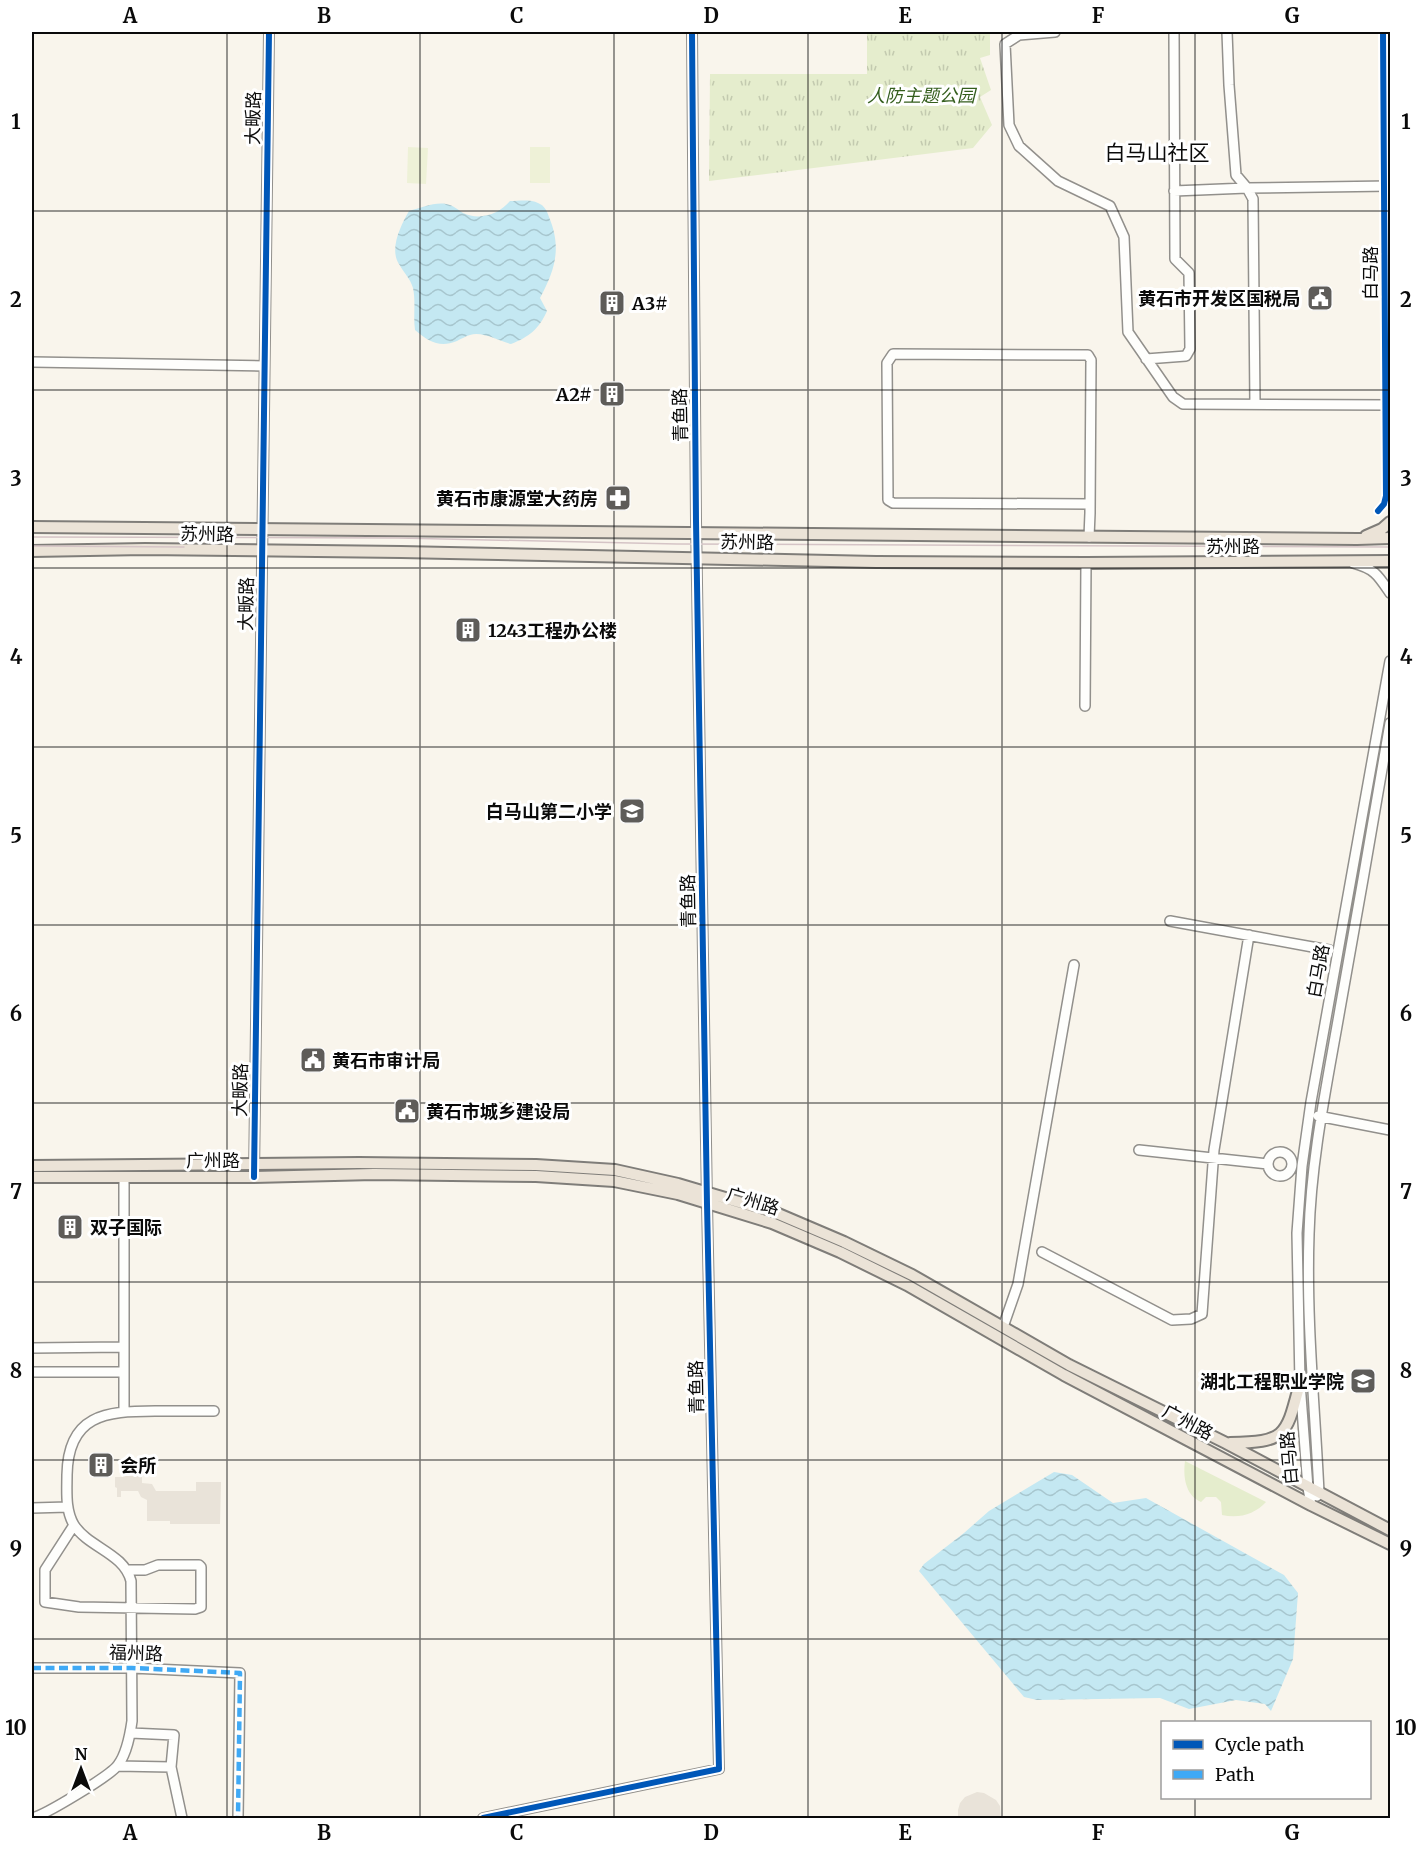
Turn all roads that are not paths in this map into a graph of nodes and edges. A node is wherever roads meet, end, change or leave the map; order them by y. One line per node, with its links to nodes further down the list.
1 (269, 32): 11 (street, 大畈路)
2 (692, 32): 18 (street, 青鱼路)
3 (1055, 32): 9 (street)
4 (1174, 32): 8 (street)
5 (1227, 32): 7 (street)
6 (1390, 186): 7 (street)
7 (1247, 189): 8 (street); 12 (street)
8 (1174, 191): 9 (street)
9 (1146, 359): 12 (street)
10 (32, 362): 11 (street)
11 (264, 366): 17 (street, 大畈路)
12 (1256, 404): 13 (street)
13 (1390, 405)
14 (1090, 504): 14 (street); 19 (street)
15 (1390, 522): 21 (main road)
16 (32, 527): 17 (main road, 苏州路)
17 (262, 531): 18 (main road, 苏州路); 23 (street, 大畈路)
18 (697, 534): 19 (main road, 苏州路); 24 (street, 青鱼路)
19 (1089, 537): 21 (main road, 苏州路)
20 (1390, 538): 21 (main road, 苏州路)
21 (1357, 539)
22 (32, 551): 23 (main road, 苏州路)
23 (262, 551): 24 (main road, 苏州路); 41 (street, 大畈路)
24 (697, 558): 27 (main road, 苏州路); 47 (street, 青鱼路)
25 (1390, 561): 26 (main road, 苏州路)
26 (1351, 562): 27 (main road, 苏州路); 28 (street)
27 (1086, 563): 30 (street)
28 (1390, 593)
29 (1390, 661): 36 (street, 白马路)
30 (1085, 706)
31 (1390, 723): 37 (street, 白马路)
32 (1170, 921): 33 (street)
33 (1249, 935): 34 (street); 40 (street)
34 (1329, 950)
35 (1074, 964): 49 (street)
36 (1310, 1115): 37 (street); 54 (street, 白马路)
37 (1321, 1117): 38 (street); 59 (street, 白马路)
38 (1390, 1130)
39 (1139, 1150): 40 (street)
40 (1213, 1158): 42 (street); 48 (street)
41 (254, 1164): 43 (main road, 广州路); 46 (street, 大畈路); 47 (main road, 广州路)
42 (1268, 1164): 42 (street)
43 (32, 1166)
44 (32, 1177): 45 (main road, 广州路)
45 (124, 1177): 46 (main road, 广州路); 50 (street)
46 (254, 1177): 47 (main road, 广州路)
47 (707, 1198): 49 (main road, 广州路); 60 (main road, 广州路); 76 (street, 青鱼路)
48 (1042, 1252)
49 (1003, 1327): 57 (main road, 广州路)
50 (124, 1347): 51 (street); 53 (street)
51 (32, 1348)
52 (32, 1372): 53 (street)
53 (124, 1372): 55 (street)
54 (1300, 1383): 57 (main road); 58 (street, 白马路)
55 (124, 1411): 56 (street); 61 (street)
56 (214, 1411)
57 (1226, 1443): 58 (main road, 广州路)
58 (1308, 1488): 59 (main road, 广州路); 60 (street, 白马路)
59 (1319, 1493): 60 (street, 白马路); 64 (main road, 广州路)
60 (1311, 1505): 65 (main road, 广州路)
61 (68, 1507): 62 (street); 63 (street)
62 (32, 1508)
63 (74, 1525): 66 (street); 67 (street)
64 (1390, 1530)
65 (1390, 1544)
66 (127, 1570): 67 (street); 67 (street)
67 (132, 1609): 69 (street)
68 (32, 1668): 69 (street, 福州路)
69 (132, 1668): 70 (street); 75 (street, 福州路)
70 (130, 1733): 71 (street); 72 (street)
71 (117, 1766): 72 (street); 73 (street)
72 (171, 1767): 74 (street)
73 (32, 1818)
74 (182, 1818)
75 (238, 1818)
76 (483, 1818)

